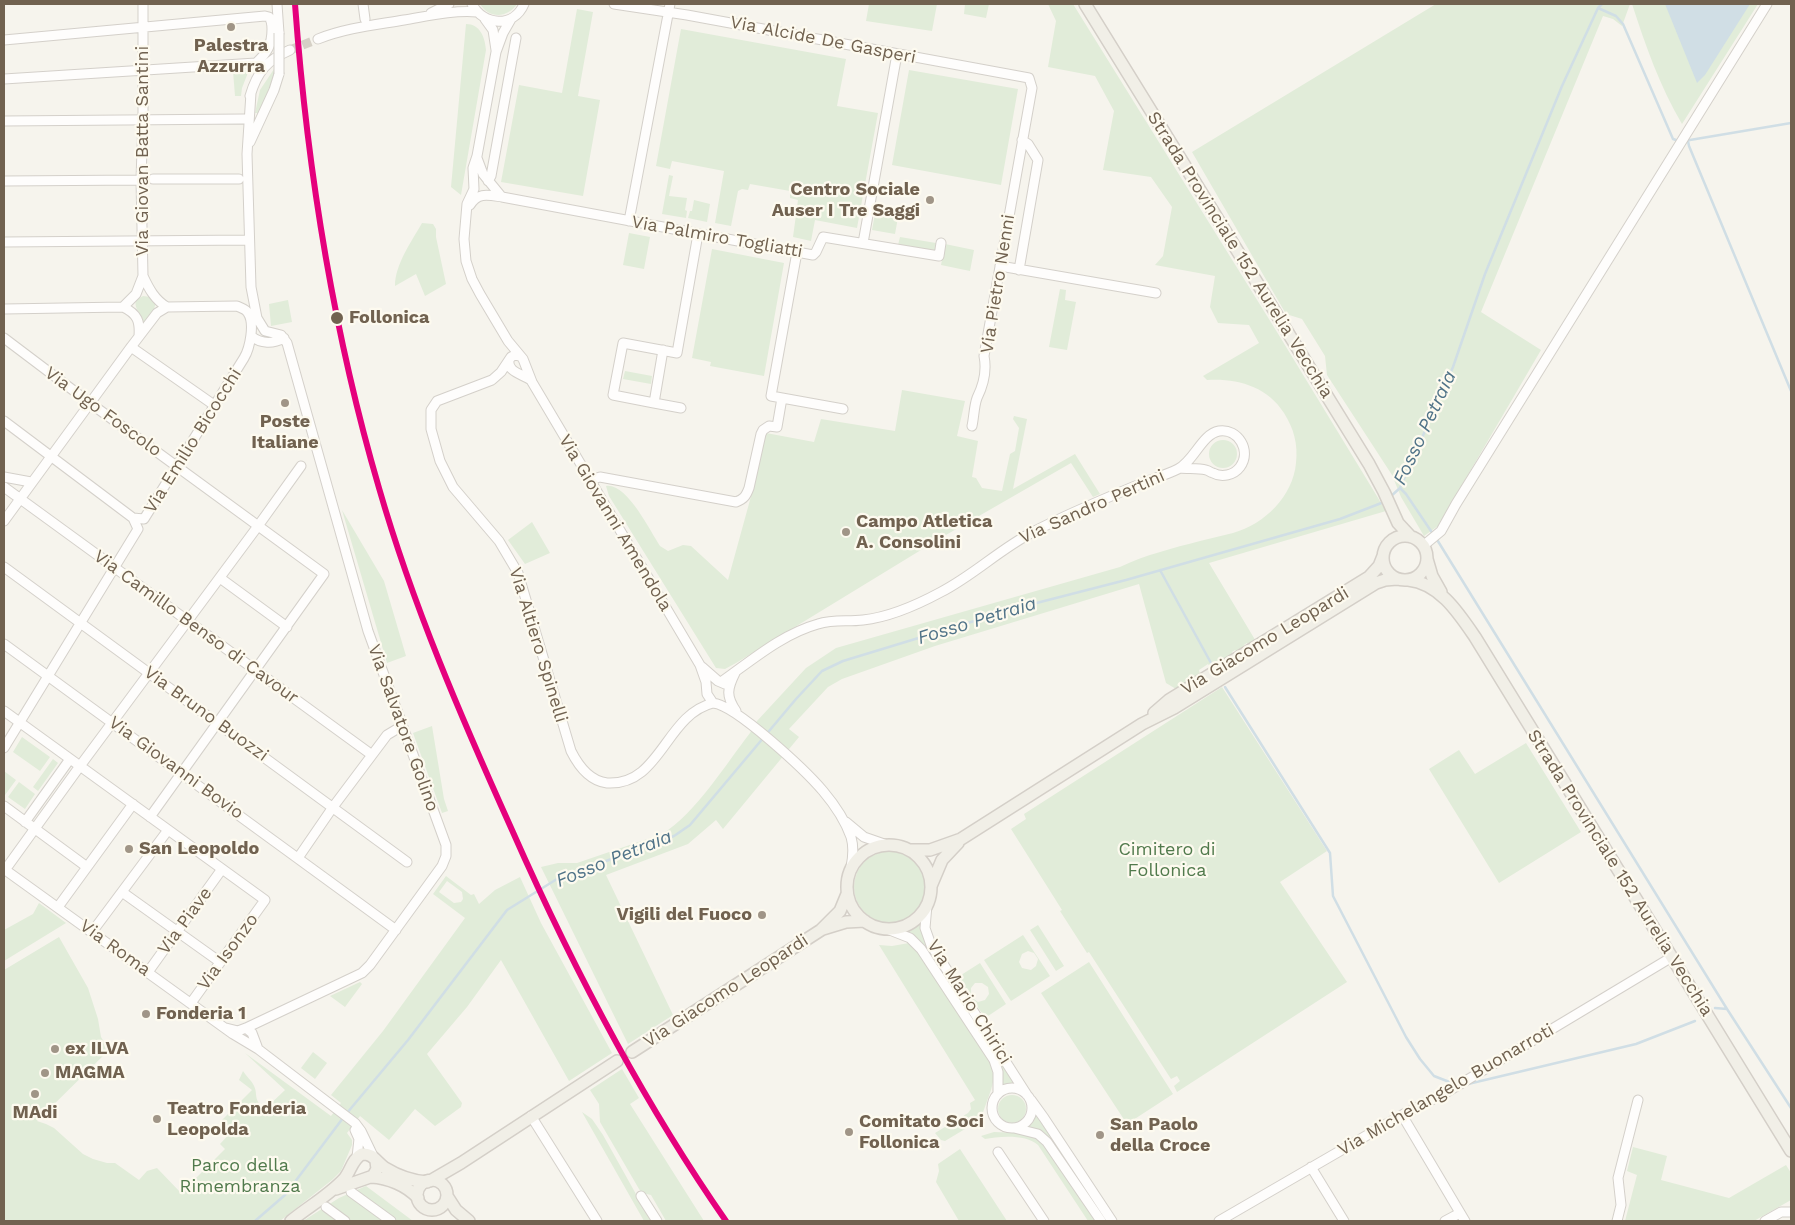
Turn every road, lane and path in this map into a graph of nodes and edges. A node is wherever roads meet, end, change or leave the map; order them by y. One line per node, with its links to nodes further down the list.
1 (143, 4): 15 (street, Via Giovan Batta Santini)
2 (277, 4): 33 (street, bridge)
3 (363, 4): 13 (street)
4 (472, 4): 11 (street)
5 (524, 4): 14 (street)
6 (614, 4): 10 (street, Via Alcide De Gasperi)
7 (1085, 4): 91 (main road, Strada Provinciale 152 Aurelia Vecchia)
8 (1767, 4): 97 (street)
9 (444, 5): 12 (street)
10 (669, 8): 22 (street, Via Alcide De Gasperi); 45 (street)
11 (481, 15): 12 (street); 14 (street); 21 (street)
12 (427, 16): 17 (street)
13 (365, 19)
14 (511, 19): 19 (street)
15 (144, 27): 18 (street); 24 (street, Via Giovan Batta Santini); 24 (street)
16 (516, 38): 23 (street, Via Giovanni Amendola)
17 (318, 39)
18 (4, 40)
19 (500, 43): 21 (street); 23 (street)
20 (290, 50): 27 (street)
21 (496, 52): 34 (street)
22 (897, 54): 26 (street, Via Alcide De Gasperi); 50 (street)
23 (512, 57): 40 (street, Via Giovanni Amendola)
24 (143, 70): 25 (street); 28 (street, Via Giovan Batta Santini)
25 (4, 78)
26 (1031, 80): 31 (street, Via Pietro Nenni)
27 (251, 93): 29 (street); 33 (street)
28 (143, 119): 29 (street); 30 (street); 32 (street, Via Giovan Batta Santini)
29 (244, 119): 33 (street)
30 (4, 121)
31 (1022, 140): 53 (street, Via Pietro Nenni); 54 (street, Via Pietro Nenni)
32 (143, 153): 36 (street); 38 (street, Via Giovan Batta Santini)
33 (247, 154): 35 (street)
34 (477, 156): 40 (street); 41 (street)
35 (248, 169): 37 (street); 42 (street)
36 (153, 179): 37 (street); 43 (street)
37 (239, 179): 42 (street)
38 (141, 180): 39 (street); 43 (street, Via Giovan Batta Santini)
39 (4, 181)
40 (488, 181): 41 (street, Via Giovanni Amendola); 41 (street); 44 (street)
41 (479, 190): 44 (street, Via Palmiro Togliatti); 67 (street, Via Giovanni Amendola)
42 (248, 193): 47 (street)
43 (142, 197): 48 (street, Via Giovan Batta Santini)
44 (502, 197): 45 (street, Via Palmiro Togliatti)
45 (630, 221): 46 (street, Via Palmiro Togliatti)
46 (698, 234): 52 (street, Via Palmiro Togliatti); 69 (street)
47 (249, 240): 48 (street); 56 (street)
48 (142, 241): 49 (street); 55 (street, Via Giovan Batta Santini)
49 (4, 242)
50 (863, 243): 51 (street, Via Palmiro Togliatti); 52 (street, Via Palmiro Togliatti)
51 (941, 243)
52 (797, 252): 74 (street)
53 (1000, 266): 54 (street); 81 (street, Via Pietro Nenni)
54 (1019, 270): 57 (street)
55 (143, 276): 59 (street); 60 (street)
56 (251, 287): 58 (street); 62 (street)
57 (1156, 293)
58 (238, 306): 60 (street); 64 (street)
59 (123, 307): 61 (street); 63 (street)
60 (168, 307): 63 (street)
61 (4, 308)
62 (264, 329): 64 (street); 66 (street)
63 (139, 336): 68 (street)
64 (251, 336): 66 (street); 77 (street, Via Emilio Bicocchi)
65 (4, 338): 75 (street, Via Ugo Foscolo)
66 (281, 339): 124 (street, Via Salvatore Golino)
67 (508, 341): 70 (street, Via Giovanni Amendola); 71 (street, Via Giovanni Amendola)
68 (131, 347): 75 (street); 77 (street)
69 (663, 350): 76 (street); 76 (street)
70 (509, 359): 71 (street); 72 (street, Via Giovanni Amendola); 117 (street, Via Altiero Spinelli)
71 (522, 359): 72 (street); 73 (street, Via Giovanni Amendola)
72 (516, 371): 73 (street, Via Giovanni Amendola)
73 (531, 380): 87 (street, Via Giovanni Amendola)
74 (782, 398): 79 (street); 87 (street)
75 (90, 403): 82 (street); 83 (street, Via Ugo Foscolo)
76 (654, 403): 78 (street)
77 (214, 405): 83 (street, Via Emilio Bicocchi)
78 (681, 408)
79 (843, 409)
80 (4, 421): 82 (street)
81 (972, 426)
82 (51, 455): 88 (street); 92 (street)
83 (176, 465): 92 (street, Via Emilio Bicocchi); 94 (street, Via Ugo Foscolo)
84 (301, 466): 94 (street)
85 (1180, 468): 85 (street, Via Sandro Pertini); 110 (street, Via Sandro Pertini)
86 (4, 477): 88 (street)
87 (590, 480): 109 (street, Via Giovanni Amendola)
88 (32, 482): 90 (street)
89 (4, 487): 90 (street, Via Camillo Benso di Cavour)
90 (19, 499): 93 (street); 101 (street, Via Camillo Benso di Cavour)
91 (1391, 509): 95 (main road, Strada Provinciale 152 Aurelia Vecchia); 96 (main road, Strada Provinciale 152 Aurelia Vecchia)
92 (134, 518): 101 (street, Via Emilio Bicocchi)
93 (4, 521)
94 (258, 526): 102 (street); 107 (street, Via Ugo Foscolo)
95 (1411, 537): 96 (main road); 97 (main road, Strada Provinciale 152 Aurelia Vecchia)
96 (1388, 544): 98 (main road, Strada Provinciale 152 Aurelia Vecchia)
97 (1426, 544): 99 (main road, Strada Provinciale 152 Aurelia Vecchia)
98 (1383, 556): 103 (main road); 123 (main road, Via Giacomo Leopardi)
99 (1427, 558): 103 (main road); 104 (main road, Strada Provinciale 152 Aurelia Vecchia)
100 (4, 567): 105 (street, Via Bruno Buozzi)
101 (114, 567): 105 (street, Via Emilio Bicocchi); 106 (street, Via Camillo Benso di Cavour)
102 (220, 578): 106 (street); 107 (street)
103 (1402, 579): 104 (main road, Strada Provinciale 152 Aurelia Vecchia); 123 (main road, Via Giacomo Leopardi)
104 (1445, 598): 158 (main road, Strada Provinciale 152 Aurelia Vecchia)
105 (84, 616): 112 (street, Via Bruno Buozzi); 113 (street, Via Emilio Bicocchi)
106 (188, 621): 111 (street, Via Camillo Benso di Cavour); 112 (street)
107 (287, 627): 111 (street)
108 (4, 644): 113 (street, Via Giovanni Bovio)
109 (700, 665): 114 (street, Via Giovanni Amendola); 115 (street, Via Giovanni Amendola)
110 (737, 669): 114 (street, Via Sandro Pertini); 116 (street)
111 (256, 670): 122 (street); 126 (street, Via Camillo Benso di Cavour)
112 (149, 673): 121 (street); 122 (street, Via Bruno Buozzi)
113 (48, 674): 120 (street, Via Emilio Bicocchi); 121 (street, Via Giovanni Bovio)
114 (720, 681): 115 (street); 116 (street, Via Giovanni Amendola)
115 (708, 688): 117 (street, Via Giovanni Amendola)
116 (728, 694): 117 (street); 119 (street, Via Giovanni Amendola)
117 (716, 703): 119 (street, Via Giovanni Amendola)
118 (4, 711): 120 (street)
119 (738, 714): 134 (street, Via Giovanni Amendola)
120 (19, 722): 125 (street, Via Emilio Bicocchi); 127 (street)
121 (113, 722): 128 (street); 129 (street, Via Giovanni Bovio)
122 (218, 723): 129 (street); 132 (street, Via Bruno Buozzi)
123 (1142, 724): 138 (main road, Via Giacomo Leopardi)
124 (402, 726): 126 (street); 154 (street, Via Salvatore Golino)
125 (4, 748)
126 (372, 755): 132 (street)
127 (70, 759): 128 (street); 135 (street)
128 (80, 766): 130 (street); 136 (street)
129 (182, 773): 133 (street); 141 (street, Via Giovanni Bovio)
130 (134, 804): 133 (street); 143 (street)
131 (4, 806): 135 (street)
132 (334, 807): 141 (street); 142 (street, Via Bruno Buozzi)
133 (150, 817): 137 (street)
134 (842, 818): 139 (street, Via Giovanni Amendola); 144 (street, Via Giovanni Amendola)
135 (25, 822): 136 (street)
136 (35, 829): 143 (street); 145 (street)
137 (168, 830): 146 (street); 148 (street)
138 (961, 839): 140 (main road, Via Giacomo Leopardi); 147 (main road, Via Giacomo Leopardi)
139 (887, 845): 140 (main road, Via Giacomo Leopardi); 144 (main road)
140 (909, 850): 147 (main road)
141 (298, 858): 154 (street, Via Giovanni Bovio)
142 (407, 862)
143 (87, 867): 151 (street)
144 (851, 867): 149 (main road, Via Giacomo Leopardi)
145 (4, 869): 151 (street, Via Roma)
146 (222, 869): 157 (street, Via Piave); 159 (street, Via Isonzo)
147 (931, 888): 150 (main road, Via Giacomo Leopardi)
148 (122, 892): 156 (street); 157 (street)
149 (848, 894): 152 (main road); 155 (main road, Via Giacomo Leopardi)
150 (927, 904): 153 (main road, Via Giacomo Leopardi); 166 (street, Via Mario Chirici)
151 (58, 907): 156 (street, Via Roma)
152 (865, 921): 153 (main road, Via Giacomo Leopardi); 155 (main road, Via Giacomo Leopardi)
153 (887, 929): 165 (street, Via Mario Chirici)
154 (396, 930): 162 (street, Via Salvatore Golino)
155 (821, 930): 163 (main road, Via Giacomo Leopardi)
156 (92, 932): 160 (street, Via Roma)
157 (177, 932): 159 (street); 160 (street, Via Piave)
158 (1672, 958): 168 (street, Via Michelangelo Buonarroti); 172 (main road, Strada Provinciale 152 Aurelia Vecchia)
159 (220, 962): 161 (street, Via Isonzo)
160 (148, 972): 161 (street, Via Roma)
161 (191, 1003): 162 (street, Via Roma)
162 (247, 1033): 170 (street, Via Roma)
163 (632, 1052)
164 (617, 1061): 169 (main road)
165 (998, 1094): 166 (street, Via Mario Chirici); 171 (street, Via Mario Chirici)
166 (1029, 1098): 171 (street); 197 (street, Via Mario Chirici)
167 (1638, 1100): 202 (street)
168 (1402, 1115): 177 (street, Via Michelangelo Buonarroti); 188 (street)
169 (531, 1116): 176 (main road); 193 (street)
170 (354, 1125): 174 (street, Via Roma); 175 (street, Via Roma)
171 (1014, 1128): 196 (street, Via Mario Chirici)
172 (1791, 1151)
173 (998, 1152): 195 (street)
174 (374, 1158): 175 (main road); 178 (main road); 179 (main road)
175 (355, 1161): 178 (main road); 180 (main road)
176 (461, 1163): 179 (main road); 182 (main road)
177 (1311, 1167): 198 (street, Via Michelangelo Buonarroti); 199 (street)
178 (367, 1178): 180 (main road); 184 (main road)
179 (428, 1181): 182 (main road); 184 (main road)
180 (330, 1192): 190 (main road)
181 (351, 1192): 192 (street)
182 (447, 1194): 186 (main road); 189 (main road)
183 (641, 1196): 194 (street)
184 (418, 1198): 186 (main road)
185 (326, 1207): 191 (street)
186 (438, 1209): 189 (main road)
187 (1790, 1212): 203 (street)
188 (1460, 1213): 200 (street); 201 (street)
189 (467, 1219)
190 (291, 1221)
191 (345, 1221)
192 (391, 1221)
193 (597, 1221)
194 (657, 1221)
195 (1044, 1221)
196 (1101, 1221)
197 (1112, 1221)
198 (1219, 1221)
199 (1344, 1221)
200 (1445, 1221)
201 (1465, 1221)
202 (1617, 1221)
203 (1765, 1221)

